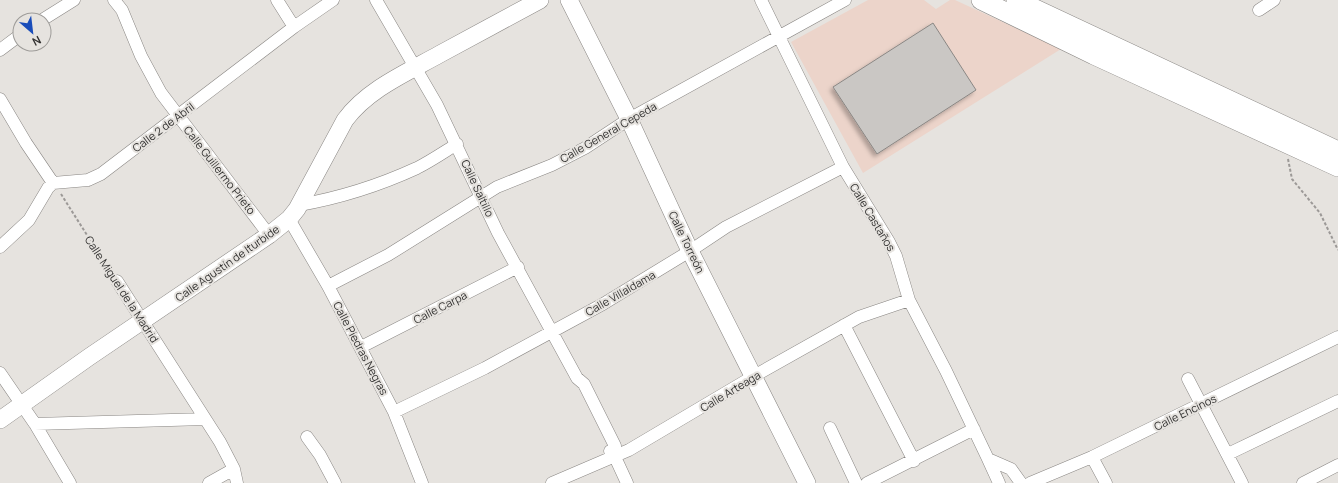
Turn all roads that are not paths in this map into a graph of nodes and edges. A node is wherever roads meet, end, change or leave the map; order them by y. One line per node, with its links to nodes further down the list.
1 (74, 0): 14 (street)
2 (114, 0): 21 (street, Calle Guillermo Prieto)
3 (277, 0): 15 (street)
4 (333, 0): 15 (street, Calle 2 de Abril)
5 (376, 0): 19 (street, Calle Saltillo)
6 (540, 0): 19 (main road, Calle Agustín de Iturbide)
7 (569, 0): 22 (main road, Calle Torreón)
8 (761, 0): 16 (street, Calle Castaños)
9 (845, 0): 16 (street, Calle General Cepeda)
10 (981, 0): 26 (main road)
11 (1016, 0): 24 (main road)
12 (1274, 0): 13 (street)
13 (1259, 10)
14 (52, 14)
15 (294, 27): 21 (street, Calle 2 de Abril)
16 (780, 37): 22 (street, Calle General Cepeda); 25 (street, Calle Castaños)
17 (12, 41): 18 (street)
18 (0, 50)
19 (415, 68): 23 (street, Calle Saltillo); 29 (main road, Calle Agustín de Iturbide)
20 (0, 99): 27 (street)
21 (177, 116): 27 (street, Calle 2 de Abril); 31 (street, Calle Guillermo Prieto)
22 (629, 119): 28 (street, Calle General Cepeda); 33 (main road, Calle Torreón)
23 (458, 144): 28 (street, Calle Saltillo); 29 (street)
24 (1338, 150)
25 (842, 167): 33 (street, Calle Villaldama); 37 (street, Calle Castaños)
26 (1338, 167)
27 (53, 183): 32 (street)
28 (482, 197): 34 (street, Calle Saltillo); 36 (street, Calle General Cepeda)
29 (299, 205): 30 (main road, Calle Agustín de Iturbide)
30 (289, 219): 31 (main road, Calle Agustín de Iturbide); 36 (street, Calle Piedras Negras)
31 (269, 235): 38 (main road, Calle Agustín de Iturbide)
32 (0, 247)
33 (690, 251): 40 (street, Calle Villaldama); 44 (main road, Calle Torreón)
34 (518, 267): 40 (street, Calle Saltillo); 42 (street, Calle Carpa)
35 (117, 281): 38 (street, Calle Miguel de la Madrid)
36 (328, 286): 42 (street, Calle Piedras Negras)
37 (908, 300): 39 (street, Calle Arteaga); 54 (street, Calle Castaños)
38 (143, 320): 47 (main road, Calle Agustín de Iturbide); 50 (street, Calle Miguel de la Madrid)
39 (844, 325): 44 (street, Calle Arteaga); 60 (street)
40 (552, 330): 49 (street, Calle Villaldama); 57 (street, Calle Saltillo)
41 (1338, 337): 48 (street, Calle Encinos)
42 (361, 347): 49 (street, Calle Piedras Negras)
43 (0, 373): 47 (street)
44 (754, 376): 57 (street, Calle Arteaga); 70 (main road, Calle Torreón)
45 (1188, 379): 48 (street)
46 (1338, 401): 56 (street)
47 (22, 405): 51 (main road, Calle Agustín de Iturbide); 52 (street)
48 (1201, 405): 56 (street); 58 (street, Calle Encinos)
49 (394, 412): 67 (street, Calle Piedras Negras)
50 (205, 419): 52 (street); 62 (street, Calle Miguel de la Madrid)
51 (0, 420)
52 (35, 424): 63 (street)
53 (830, 428): 71 (street)
54 (974, 429): 59 (street, Calle Castaños); 60 (street)
55 (307, 437): 66 (street)
56 (1228, 454): 77 (street)
57 (615, 457): 68 (street, Calle Arteaga); 69 (street, Calle Saltillo)
58 (1092, 457): 75 (street, Calle Encinos); 76 (street)
59 (988, 459): 73 (street, Calle Castaños); 74 (street)
60 (914, 461): 72 (street)
61 (1338, 465): 78 (street)
62 (234, 469): 64 (street); 65 (street, Calle Miguel de la Madrid)
63 (70, 483)
64 (209, 483)
65 (237, 483)
66 (335, 483)
67 (422, 483)
68 (552, 483)
69 (627, 483)
70 (807, 483)
71 (856, 483)
72 (867, 483)
73 (999, 483)
74 (1021, 483)
75 (1030, 483)
76 (1106, 483)
77 (1242, 483)
78 (1303, 483)

